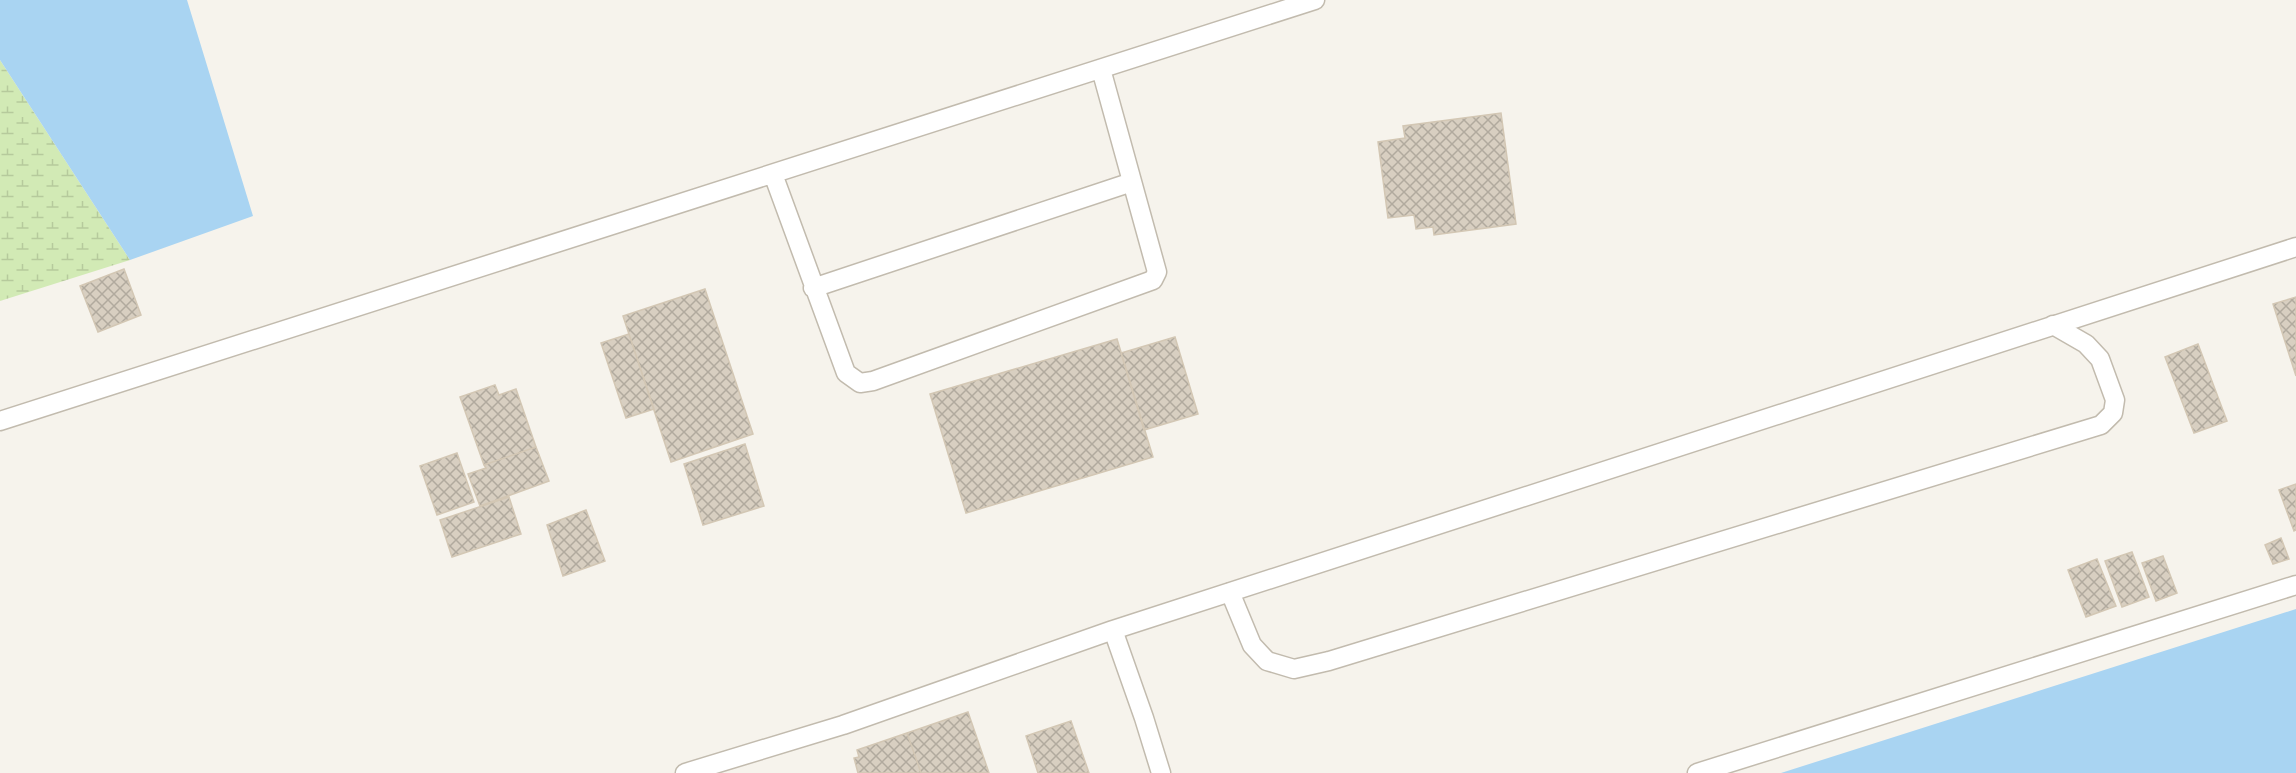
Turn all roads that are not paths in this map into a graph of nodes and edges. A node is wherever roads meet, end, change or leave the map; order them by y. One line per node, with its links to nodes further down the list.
1 (1315, 0): 2 (lane)
2 (1101, 69): 3 (lane); 4 (lane)
3 (773, 174): 6 (lane); 8 (lane)
4 (1132, 183): 6 (lane); 6 (lane)
5 (2296, 247): 7 (lane)
6 (813, 288)
7 (2053, 325): 10 (lane); 10 (lane)
8 (0, 421)
9 (2296, 585): 14 (lane)
10 (1230, 592): 11 (lane)
11 (1113, 630): 12 (lane); 13 (lane)
12 (685, 773)
13 (1161, 773)
14 (1697, 773)

